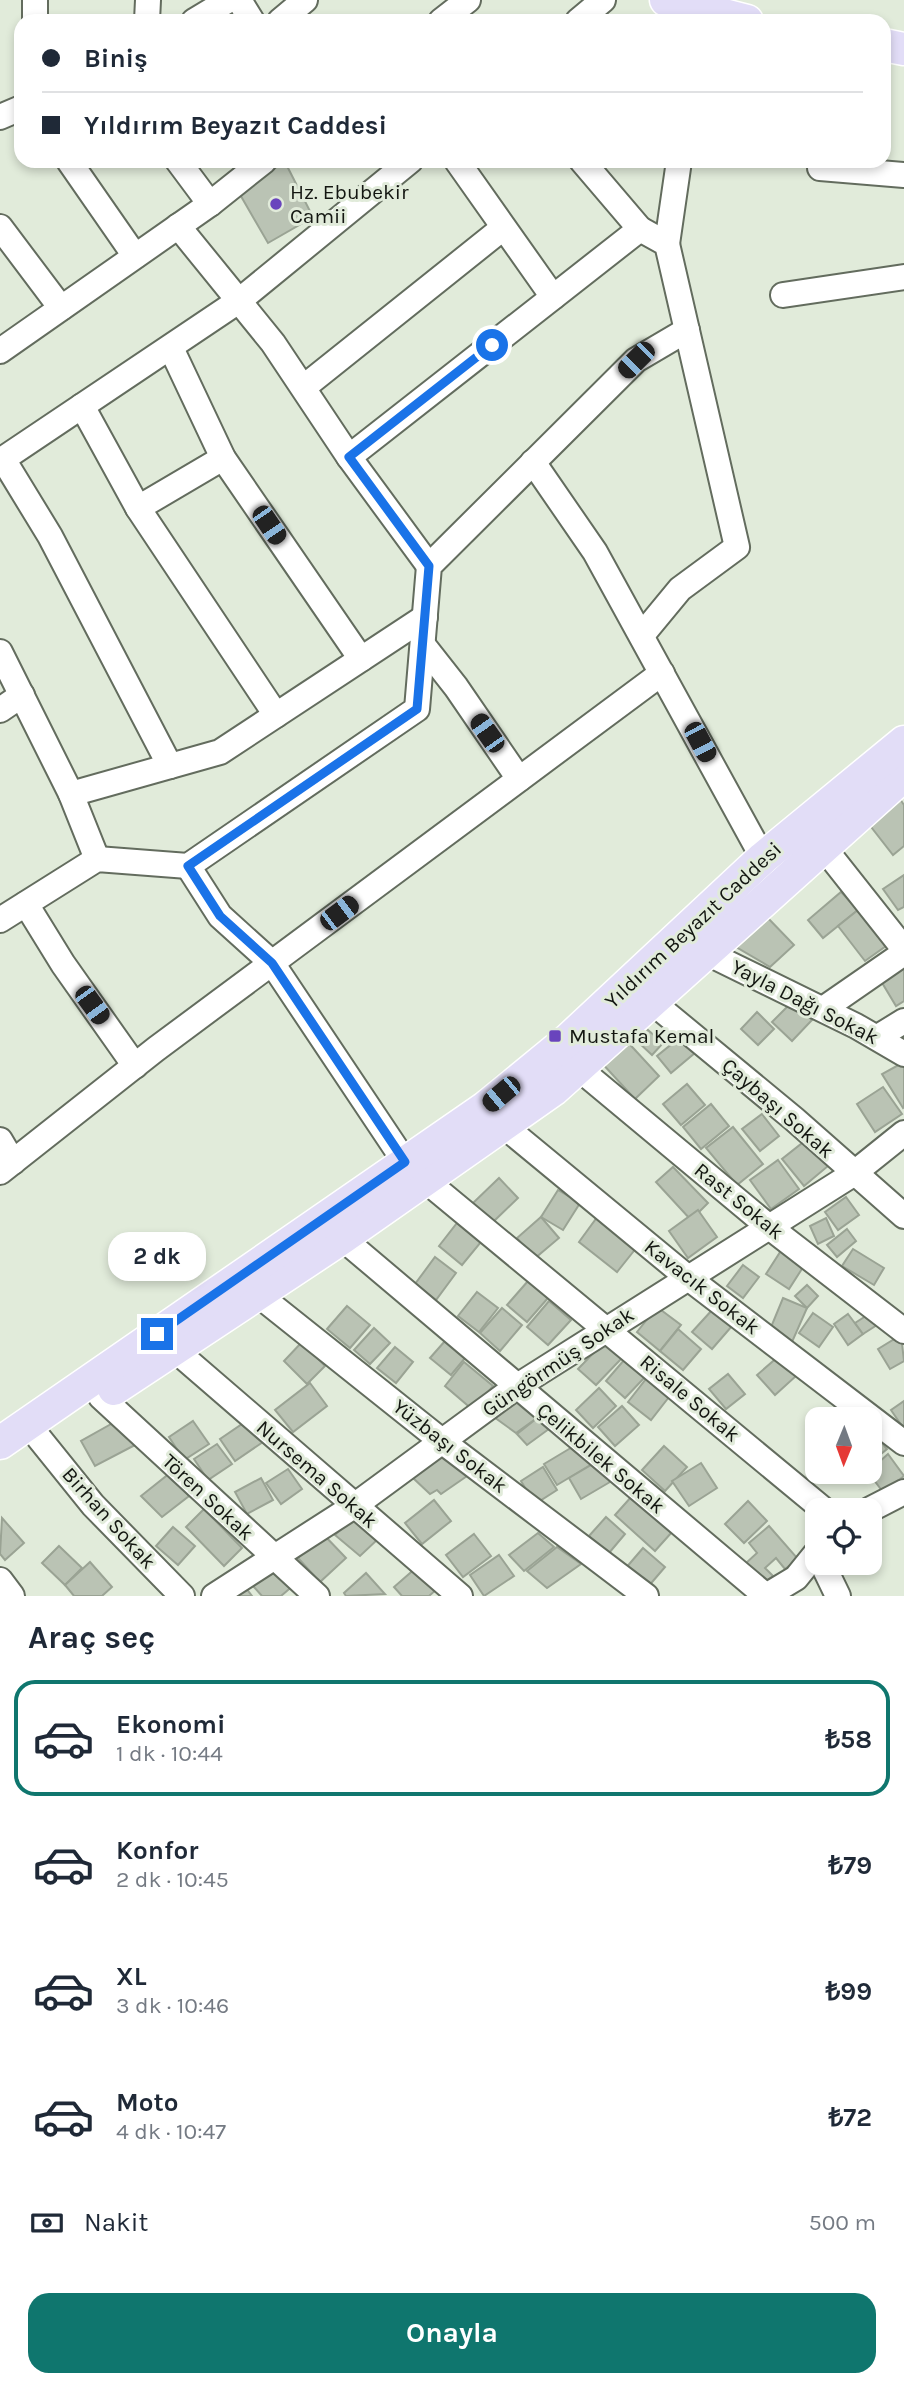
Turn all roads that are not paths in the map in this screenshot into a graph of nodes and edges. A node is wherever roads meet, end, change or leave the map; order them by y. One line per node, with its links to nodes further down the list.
1 (229, 0): 6 (street)
2 (305, 0): 7 (street)
3 (468, 0): 8 (street)
4 (603, 0): 9 (street)
5 (666, 0): 10 (main road)
6 (206, 14)
7 (288, 14)
8 (450, 14)
9 (586, 14)
10 (723, 14)
11 (74, 168): 26 (street)
12 (183, 168): 20 (street)
13 (255, 168): 20 (street)
14 (401, 168): 30 (street)
15 (462, 168): 23 (street)
16 (588, 168): 24 (street)
17 (678, 168): 25 (street)
18 (820, 168): 19 (street)
19 (904, 175)
20 (210, 204): 21 (street)
21 (178, 226): 26 (street); 30 (street)
22 (0, 227): 31 (street)
23 (503, 228): 29 (street); 35 (street)
24 (640, 229): 25 (street); 29 (street)
25 (667, 244): 32 (street)
26 (135, 256): 31 (street)
27 (904, 277): 28 (street)
28 (783, 295)
29 (553, 297): 37 (street)
30 (240, 300): 33 (street); 35 (street)
31 (61, 308): 34 (street)
32 (687, 330): 40 (street); 44 (street)
33 (171, 348): 36 (street); 38 (street)
34 (0, 351)
35 (304, 387): 37 (street)
36 (82, 407): 39 (street); 41 (street)
37 (349, 457): 42 (street)
38 (223, 458): 41 (street); 47 (street)
39 (1, 460): 53 (street)
40 (533, 462): 42 (street); 44 (street)
41 (138, 508): 51 (street)
42 (429, 566): 43 (street)
43 (425, 617): 45 (street); 47 (street)
44 (642, 635): 48 (street)
45 (422, 645): 55 (street); 60 (street)
46 (0, 652): 49 (street)
47 (361, 659): 51 (street)
48 (662, 673): 55 (street); 58 (street)
49 (22, 695): 50 (street); 56 (street)
50 (0, 710)
51 (276, 715): 53 (street)
52 (904, 743): 58 (main road, Yıldırım Beyazıt Caddesi)
53 (170, 766): 56 (street)
54 (904, 775): 57 (main road)
55 (519, 779): 65 (street)
56 (71, 794): 59 (street)
57 (824, 848): 63 (street); 64 (main road)
58 (764, 858): 77 (main road, Yıldırım Beyazıt Caddesi)
59 (97, 859): 60 (street); 61 (street)
60 (188, 866): 65 (street, Risale Sokak)
61 (26, 904): 62 (street); 71 (street)
62 (0, 920)
63 (904, 951): 67 (street)
64 (705, 952): 66 (main road); 67 (street, Yayla Dağı Sokak)
65 (272, 963): 71 (street); 77 (street, Risale Sokak)
66 (651, 1002): 72 (main road); 78 (street, Çaybaşı Sokak)
67 (824, 1009): 69 (street, Yayla Dağı Sokak)
68 (904, 1021): 69 (street)
69 (878, 1037): 70 (street, Yayla Dağı Sokak)
70 (904, 1055)
71 (135, 1066): 76 (street)
72 (577, 1067): 73 (main road); 80 (street, Rast Sokak)
73 (504, 1125): 77 (main road); 82 (street, Kavacık Sokak)
74 (904, 1133): 78 (street, Güngörmüş Sokak)
75 (0, 1140): 76 (street)
76 (6, 1167)
77 (415, 1171): 81 (main road); 84 (street, Risale Sokak); 91 (main road, Yıldırım Beyazıt Caddesi)
78 (853, 1174): 79 (street, Çaybaşı Sokak); 80 (street, Güngörmüş Sokak)
79 (904, 1216)
80 (768, 1226): 82 (street, Güngörmüş Sokak); 85 (street, Rast Sokak)
81 (341, 1238): 83 (main road); 87 (street, Çelikbilek Sokak)
82 (687, 1277): 84 (street, Güngörmüş Sokak); 92 (street, Kavacık Sokak)
83 (256, 1293): 86 (main road); 90 (street, Yüzbaşı Sokak)
84 (606, 1328): 87 (street, Güngörmüş Sokak); 95 (street, Risale Sokak)
85 (904, 1331)
86 (175, 1350): 88 (main road); 97 (street, Nursema Sokak)
87 (516, 1387): 90 (street, Güngörmüş Sokak); 108 (street, Çelikbilek Sokak)
88 (101, 1397): 89 (main road); 98 (street, Tören Sokak)
89 (38, 1438): 93 (main road); 103 (street, Birhan Sokak)
90 (443, 1442): 97 (street, Güngörmüş Sokak); 107 (street, Yüzbaşı Sokak)
91 (0, 1443)
92 (904, 1443)
93 (0, 1466)
94 (904, 1492): 96 (street)
95 (810, 1498)
96 (882, 1503)
97 (354, 1507): 98 (street, Güngörmüş Sokak); 106 (street, Nursema Sokak)
98 (273, 1558): 104 (street, Güngörmüş Sokak); 105 (street, Tören Sokak)
99 (805, 1567): 108 (street)
100 (828, 1575): 109 (street)
101 (0, 1580): 102 (street)
102 (12, 1596)
103 (182, 1596)
104 (214, 1596)
105 (317, 1596)
106 (460, 1596)
107 (646, 1596)
108 (766, 1596)
109 (838, 1596)

